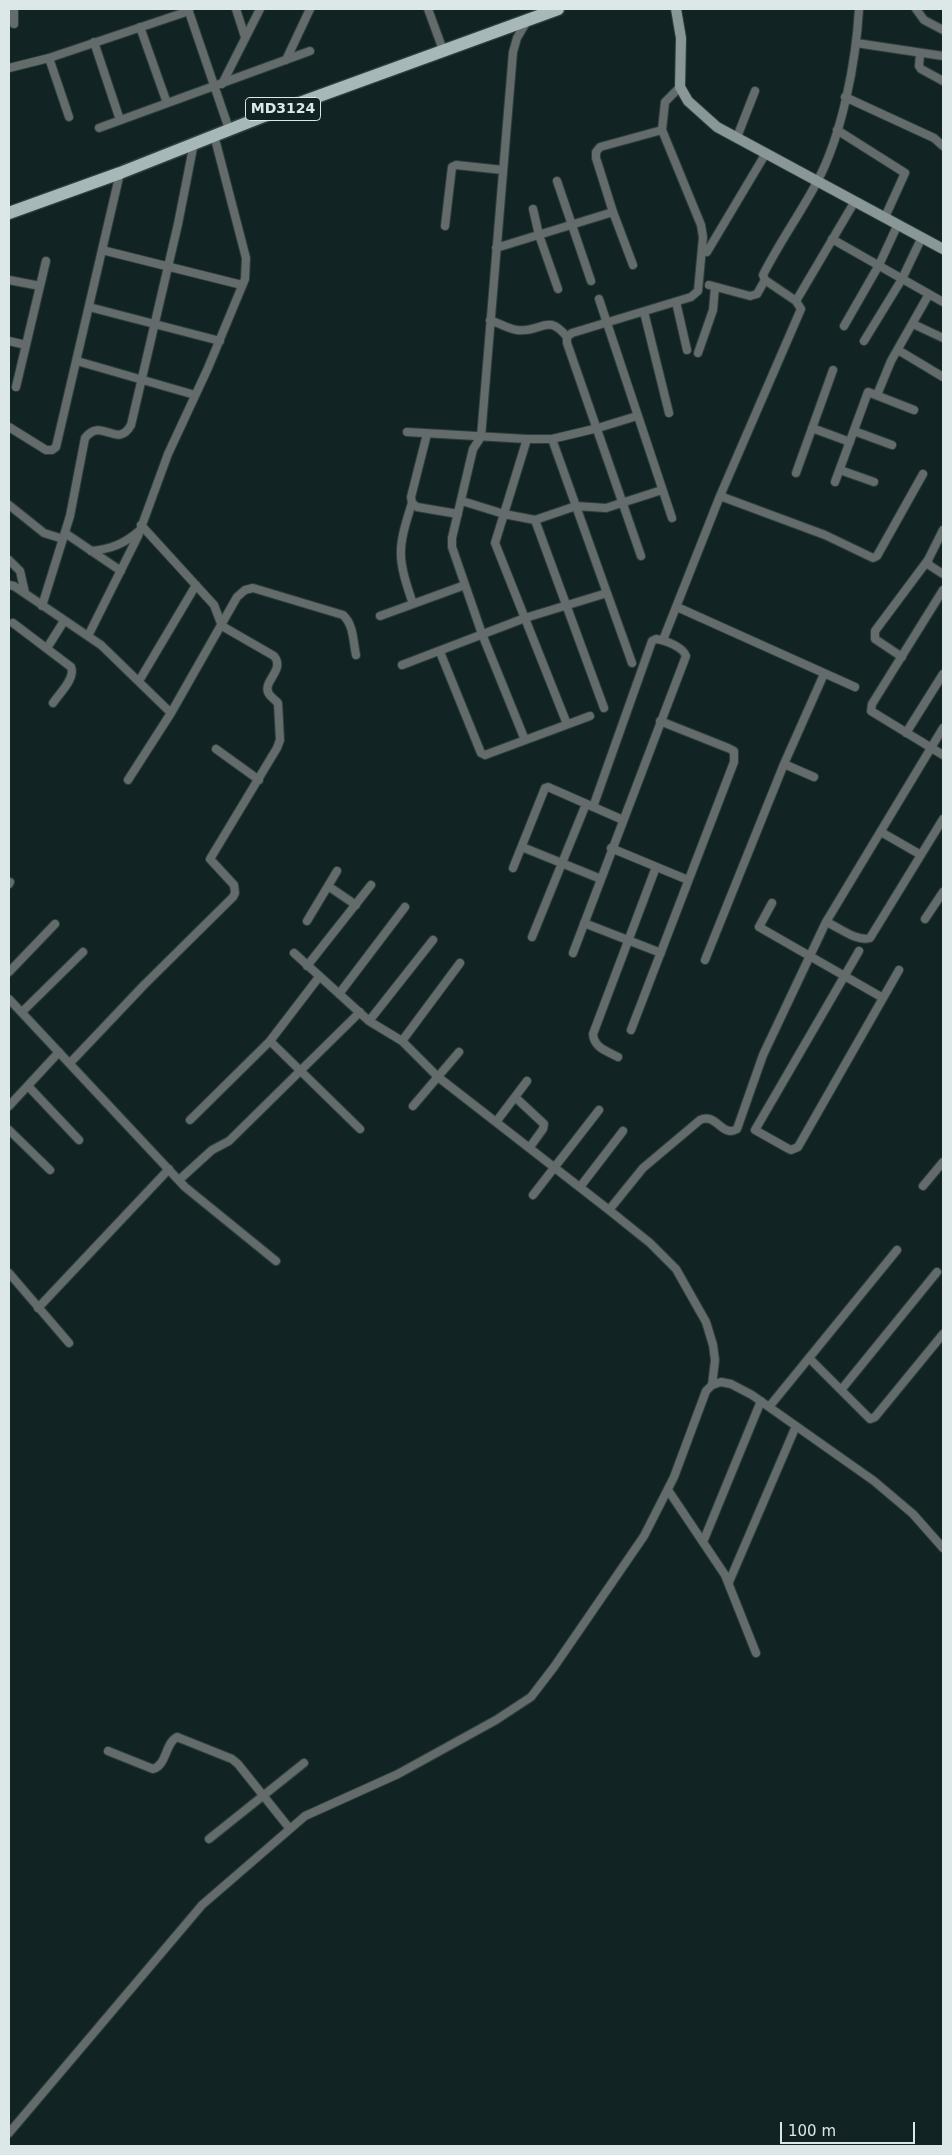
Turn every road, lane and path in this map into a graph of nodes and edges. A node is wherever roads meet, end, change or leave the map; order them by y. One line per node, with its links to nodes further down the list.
1 (14, 9): 12 (street)
2 (236, 9): 15 (street)
3 (260, 9): 15 (street)
4 (310, 9): 23 (street)
5 (428, 9): 18 (street)
6 (558, 9): 11 (main road, MD3124)
7 (676, 9): 27 (main road)
8 (859, 9): 17 (street)
9 (916, 9): 14 (street)
10 (189, 10): 13 (street); 26 (street)
11 (528, 19): 18 (main road, MD3124); 44 (street)
12 (14, 24)
13 (140, 27): 16 (street); 30 (street)
14 (943, 30)
15 (245, 38): 26 (street)
16 (94, 42): 22 (street); 32 (street)
17 (856, 43): 20 (street); 29 (street)
18 (443, 50): 34 (main road, MD3124)
19 (310, 51): 23 (street)
20 (920, 54): 21 (street); 25 (street)
21 (943, 56)
22 (49, 58): 24 (street); 31 (street)
23 (286, 60): 26 (street)
24 (9, 68)
25 (943, 81)
26 (218, 85): 30 (street); 34 (street)
27 (680, 87): 35 (street); 38 (main road)
28 (755, 91): 38 (street)
29 (845, 97): 36 (street); 39 (street)
30 (168, 103): 32 (street)
31 (69, 117)
32 (120, 120): 33 (street)
33 (100, 128)
34 (229, 130): 37 (main road, MD3124)
35 (662, 130): 50 (street); 77 (street)
36 (837, 130): 47 (street); 52 (street)
37 (214, 136): 41 (main road, MD3124); 71 (street)
38 (737, 137): 43 (main road)
39 (934, 138): 40 (street); 42 (street)
40 (943, 139)
41 (194, 143): 45 (main road, MD3124); 66 (street)
42 (943, 146)
43 (766, 153): 47 (main road); 62 (street)
44 (503, 170): 55 (street); 59 (street)
45 (120, 173): 51 (main road, MD3124); 61 (street)
46 (557, 181): 53 (street)
47 (818, 181): 48 (main road); 69 (street)
48 (854, 201): 52 (main road); 58 (street)
49 (533, 209): 56 (street)
50 (613, 212): 53 (street); 64 (street)
51 (9, 213)
52 (885, 217): 54 (main road)
53 (574, 224): 56 (street); 70 (street)
54 (898, 224): 57 (main road); 65 (street)
55 (445, 226)
56 (539, 235): 59 (street); 73 (street)
57 (922, 237): 60 (main road); 67 (street)
58 (832, 239): 65 (street); 76 (street)
59 (496, 248): 81 (street)
60 (943, 249)
61 (102, 250): 66 (street); 79 (street)
62 (707, 252)
63 (46, 261): 72 (street)
64 (634, 265)
65 (879, 265): 67 (street); 85 (street)
66 (168, 267): 71 (street); 82 (street)
67 (902, 279): 74 (street); 90 (street)
68 (9, 280): 72 (street)
69 (764, 280): 76 (street); 94 (street)
70 (591, 281)
71 (242, 285): 89 (street)
72 (40, 286): 91 (street)
73 (558, 289)
74 (929, 294): 78 (street); 84 (street)
75 (599, 299): 83 (street)
76 (796, 301): 122 (street)
77 (676, 302): 80 (street); 92 (street)
78 (943, 302)
79 (90, 307): 82 (street); 95 (street)
80 (644, 312): 83 (street); 103 (street)
81 (490, 320): 86 (street); 111 (street)
82 (155, 323): 89 (street); 98 (street)
83 (606, 323): 86 (street); 104 (street)
84 (913, 324): 87 (street); 93 (street)
85 (844, 326)
86 (567, 336): 106 (street)
87 (943, 338)
88 (9, 341): 91 (street)
89 (220, 341): 100 (street)
90 (864, 341)
91 (26, 345): 99 (street)
92 (687, 350)
93 (898, 350): 97 (street); 101 (street)
94 (698, 353)
95 (77, 361): 98 (street); 105 (street)
96 (833, 370): 107 (street)
97 (943, 377)
98 (142, 380): 100 (street); 134 (street)
99 (16, 387)
100 (195, 395): 132 (street)
101 (877, 395): 102 (street); 108 (street)
102 (914, 410)
103 (669, 413)
104 (637, 416): 106 (street); 121 (street)
105 (9, 427)
106 (598, 428): 113 (street); 125 (street)
107 (812, 428): 114 (street); 117 (street)
108 (854, 431): 114 (street); 115 (street)
109 (407, 432): 110 (street)
110 (426, 434): 111 (street); 124 (street)
111 (480, 437): 112 (street); 123 (street)
112 (527, 439): 113 (street); 129 (street)
113 (552, 439): 127 (street)
114 (850, 442): 116 (street)
115 (892, 445)
116 (840, 470): 119 (street); 120 (street)
117 (796, 473)
118 (923, 474): 122 (street)
119 (835, 482)
120 (874, 482)
121 (662, 490): 125 (street); 130 (street)
122 (720, 496): 150 (street)
123 (462, 501): 128 (street); 129 (street)
124 (412, 504): 128 (street); 147 (street)
125 (622, 504): 127 (street); 136 (street)
126 (9, 505): 134 (street)
127 (576, 506): 131 (street); 145 (street)
128 (458, 514): 143 (street)
129 (504, 514): 131 (street); 152 (street)
130 (672, 518)
131 (535, 520): 149 (street)
132 (140, 528): 135 (street); 139 (street); 142 (street)
133 (943, 530): 138 (street)
134 (64, 536): 135 (street); 148 (street)
135 (91, 551): 139 (street)
136 (641, 556)
137 (9, 560): 146 (street)
138 (928, 560): 140 (street); 162 (street)
139 (121, 571): 157 (street)
140 (943, 574)
141 (9, 585): 146 (street)
142 (196, 585): 155 (street); 167 (street)
143 (465, 585): 147 (street); 156 (street)
144 (943, 590): 162 (street)
145 (607, 593): 149 (street); 163 (street)
146 (25, 594): 148 (street)
147 (413, 604): 151 (street)
148 (42, 606): 153 (street)
149 (565, 606): 152 (street); 170 (street)
150 (677, 607): 158 (street); 165 (street)
151 (380, 616)
152 (525, 618): 156 (street); 174 (street)
153 (64, 620): 157 (street); 159 (street)
154 (13, 623): 159 (street)
155 (222, 626): 161 (street); 171 (street); 184 (street)
156 (482, 634): 160 (street); 177 (street)
157 (88, 636): 167 (street)
158 (663, 640): 173 (street); 185 (street)
159 (47, 648): 169 (street)
160 (440, 652): 164 (street); 177 (street)
161 (356, 655)
162 (902, 657): 176 (street)
163 (632, 663)
164 (402, 665)
165 (824, 674): 168 (street); 181 (street)
166 (943, 674): 176 (street)
167 (139, 681): 171 (street)
168 (856, 687)
169 (53, 703)
170 (604, 708)
171 (171, 713): 183 (street)
172 (590, 716): 174 (street)
173 (660, 721): 187 (street); 197 (street)
174 (567, 724): 177 (street)
175 (943, 728): 178 (street)
176 (906, 732): 178 (street)
177 (525, 740)
178 (931, 747): 180 (street); 188 (street)
179 (216, 749): 184 (street)
180 (943, 754)
181 (784, 764): 182 (street); 218 (street)
182 (814, 777)
183 (128, 780)
184 (259, 780): 237 (street)
185 (590, 806): 187 (street); 189 (street); 192 (street)
186 (943, 819): 191 (street)
187 (623, 820): 190 (street)
188 (881, 832): 191 (street); 206 (street)
189 (522, 847): 192 (street); 194 (street)
190 (611, 848): 193 (street); 196 (street)
191 (921, 855): 206 (street)
192 (561, 864): 196 (street); 209 (street)
193 (656, 867): 197 (street); 211 (street)
194 (513, 868)
195 (337, 871): 199 (street)
196 (600, 879): 207 (street)
197 (688, 880): 216 (street)
198 (371, 885): 202 (street)
199 (328, 886): 202 (street); 205 (street)
200 (943, 892): 204 (street)
201 (772, 903): 217 (street)
202 (356, 905): 220 (street)
203 (405, 907): 225 (street)
204 (924, 919)
205 (307, 921)
206 (826, 922): 217 (street)
207 (584, 923): 211 (street); 215 (street)
208 (55, 924): 222 (street)
209 (532, 937)
210 (433, 940): 230 (street)
211 (628, 941): 216 (street); 236 (street)
212 (859, 951): 223 (street)
213 (84, 952): 228 (street)
214 (294, 953): 220 (street)
215 (573, 953)
216 (660, 953): 231 (street)
217 (810, 956): 223 (street); 261 (street)
218 (705, 960)
219 (460, 963): 233 (street)
220 (308, 966): 224 (street)
221 (899, 970): 226 (street)
222 (9, 972)
223 (845, 976): 226 (street); 226 (street)
224 (319, 977): 225 (street); 232 (street)
225 (339, 994): 229 (street)
226 (883, 998)
227 (9, 999): 228 (street)
228 (22, 1012): 234 (street)
229 (360, 1012): 230 (street); 238 (street)
230 (369, 1021): 233 (street)
231 (631, 1030)
232 (270, 1041): 238 (street); 246 (street)
233 (402, 1041): 239 (street)
234 (59, 1052): 237 (street); 241 (street)
235 (459, 1052): 239 (street)
236 (618, 1057)
237 (70, 1064): 255 (street)
238 (301, 1072): 248 (street); 257 (street)
239 (438, 1077): 244 (street); 247 (street)
240 (527, 1081): 242 (street)
241 (28, 1086): 243 (street); 251 (street)
242 (515, 1097): 247 (street); 252 (street)
243 (9, 1106)
244 (413, 1106)
245 (599, 1110): 254 (street)
246 (190, 1120)
247 (496, 1122): 252 (street)
248 (360, 1129)
249 (9, 1130): 256 (street)
250 (624, 1131): 259 (street)
251 (79, 1140)
252 (530, 1147): 254 (street)
253 (943, 1162): 258 (street)
254 (555, 1167): 259 (street); 260 (street)
255 (169, 1169): 257 (street); 266 (street)
256 (50, 1170)
257 (179, 1180): 263 (street)
258 (923, 1186)
259 (580, 1187): 261 (street)
260 (533, 1195)
261 (609, 1210): 270 (street)
262 (897, 1250): 269 (street)
263 (276, 1261)
264 (938, 1272): 271 (street)
265 (9, 1273): 266 (street)
266 (38, 1308): 268 (street)
267 (943, 1334): 271 (street)
268 (69, 1343)
269 (809, 1358): 271 (street); 273 (street)
270 (712, 1385): 272 (street); 275 (street)
271 (841, 1390)
272 (761, 1401): 273 (street); 276 (street)
273 (769, 1407): 274 (street)
274 (796, 1426): 277 (street); 278 (street)
275 (668, 1490): 276 (street); 283 (street)
276 (703, 1542): 278 (street)
277 (943, 1548)
278 (729, 1582): 279 (street)
279 (756, 1653)
280 (108, 1750): 282 (street)
281 (304, 1764): 282 (street)
282 (263, 1795): 283 (street); 284 (street)
283 (290, 1829): 285 (street)
284 (209, 1839)
285 (9, 2134)

